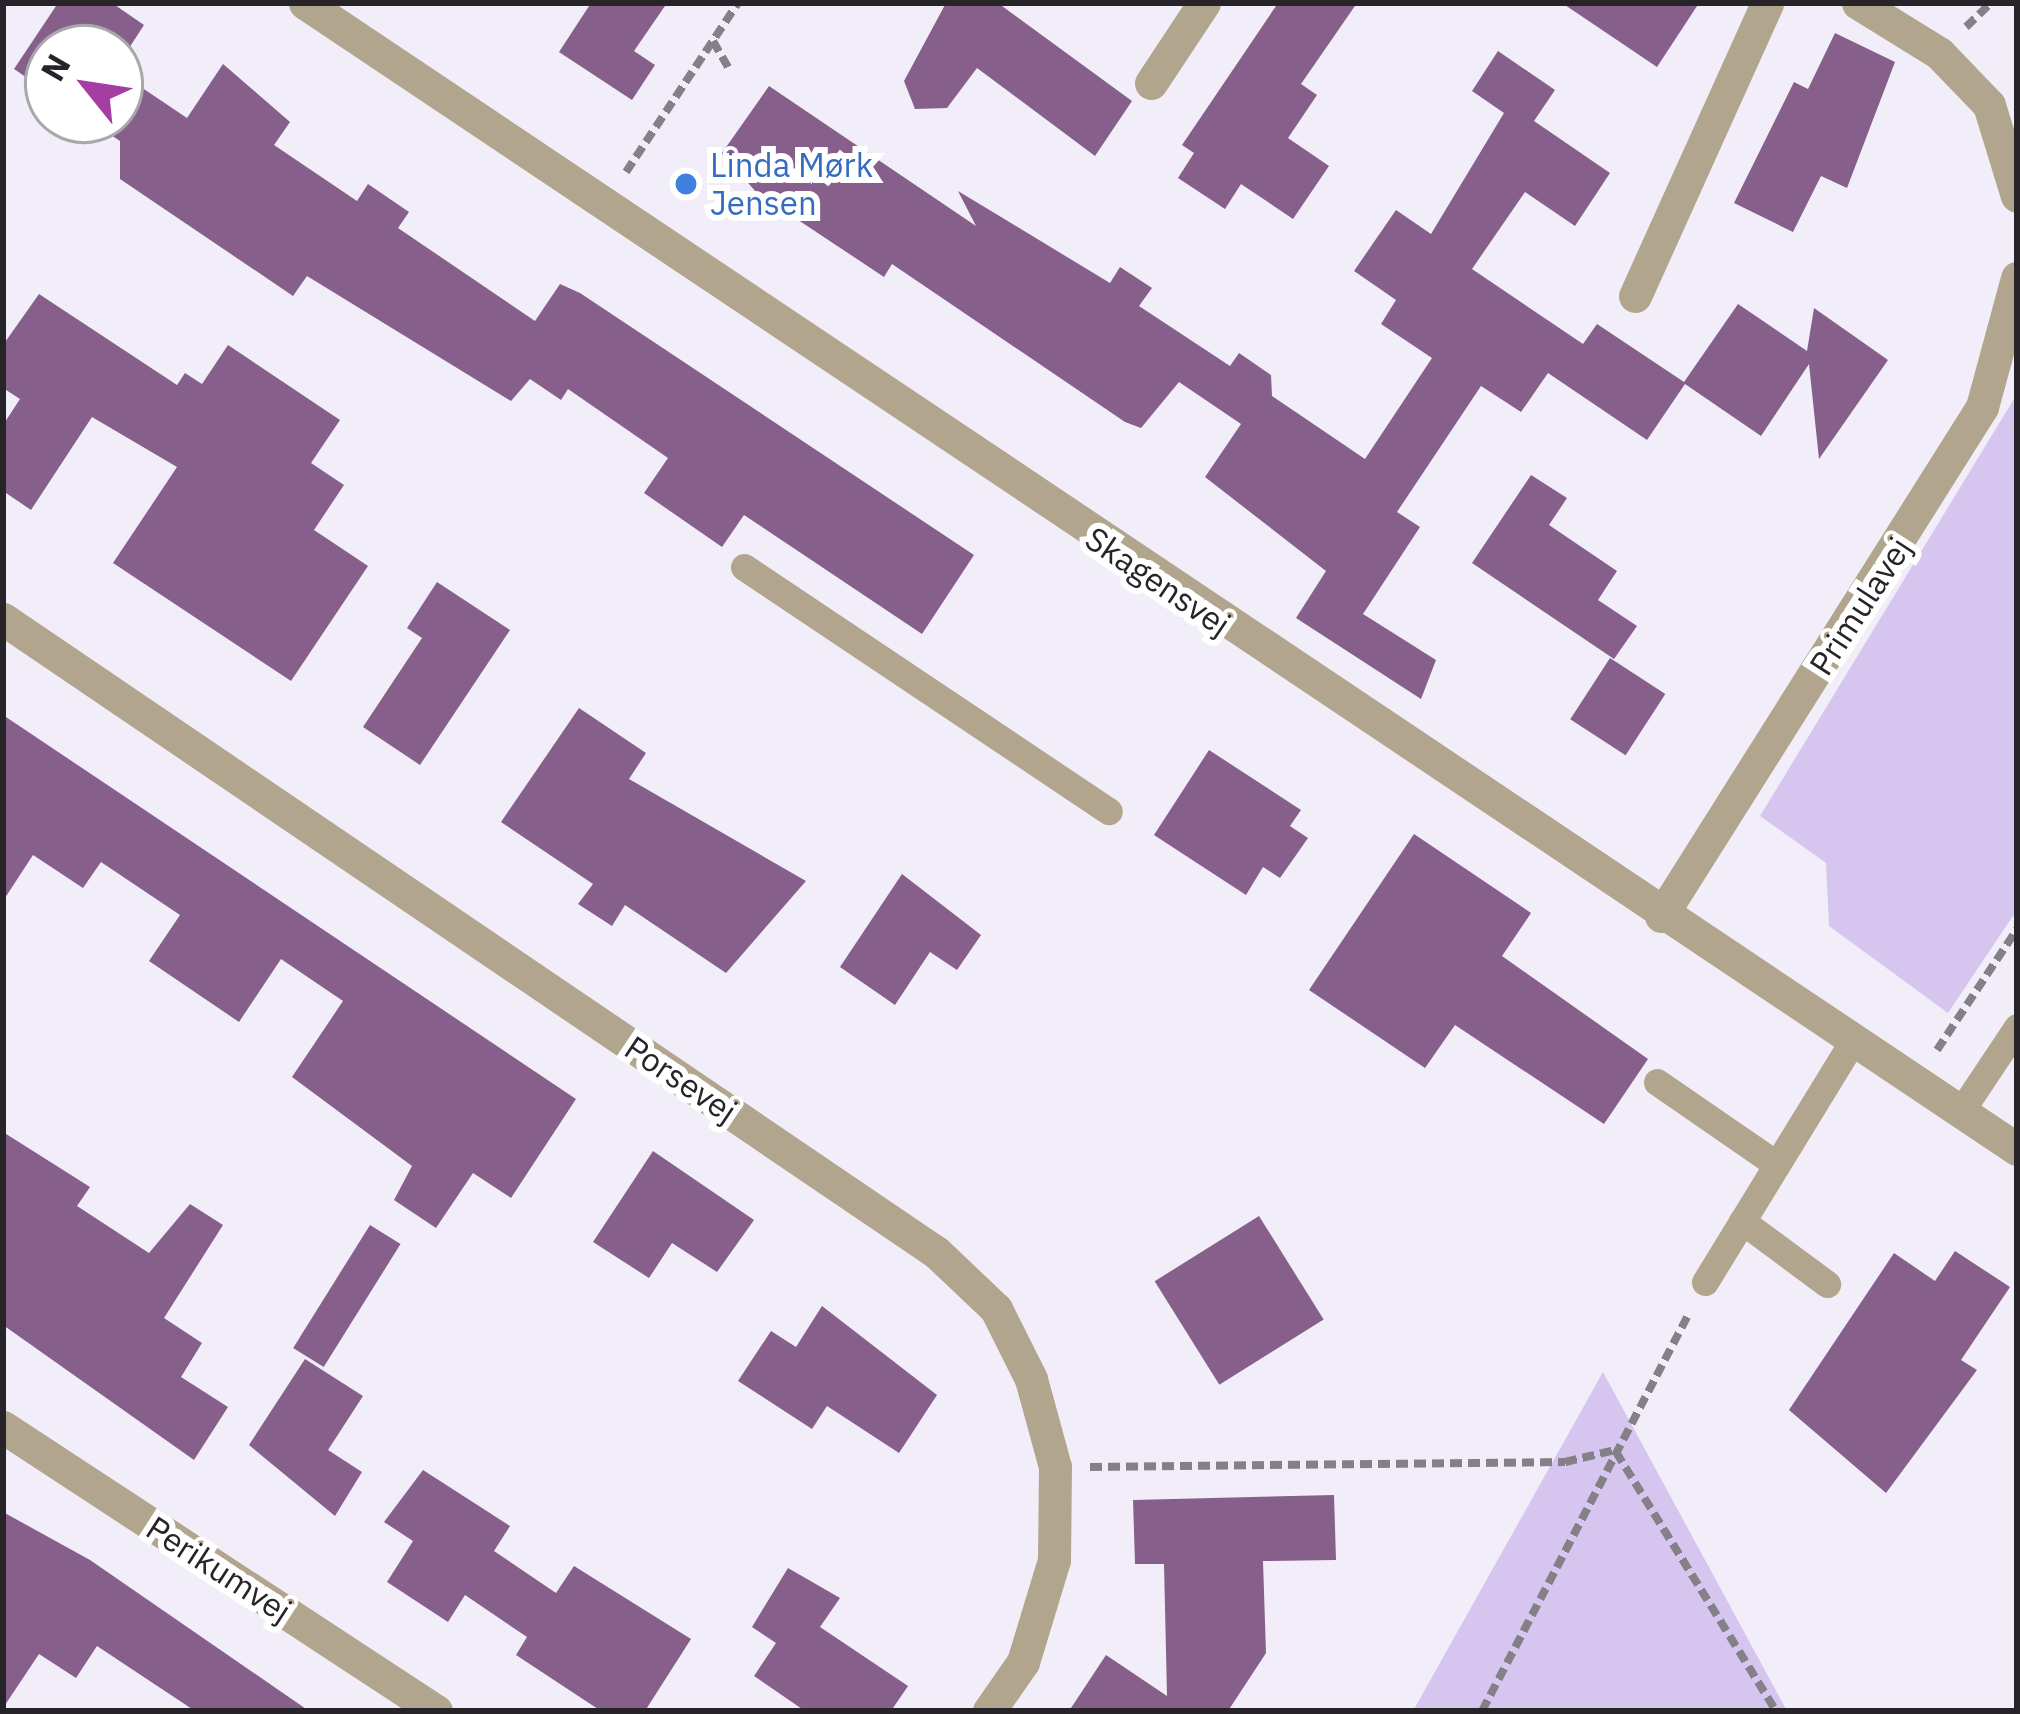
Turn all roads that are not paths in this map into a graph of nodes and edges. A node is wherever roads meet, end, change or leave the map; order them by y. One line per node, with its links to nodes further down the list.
1 (305, 3): 12 (street, Skagensvej)
2 (1204, 3): 5 (street)
3 (1767, 3): 8 (street)
4 (1858, 3): 6 (street)
5 (1151, 83)
6 (2017, 196)
7 (2017, 278): 12 (street, Primulavej)
8 (1635, 296)
9 (745, 567): 11 (lane)
10 (3, 619): 24 (street, Porsevej)
11 (1108, 811)
12 (1661, 916): 14 (street, Skagensvej)
13 (2017, 1028): 16 (lane)
14 (1855, 1040): 16 (street, Skagensvej); 18 (lane)
15 (1657, 1082): 18 (lane)
16 (1961, 1112): 17 (street, Skagensvej)
17 (2017, 1149)
18 (1776, 1164): 19 (lane)
19 (1742, 1221): 20 (lane); 21 (lane)
20 (1705, 1282)
21 (1827, 1284)
22 (3, 1427): 23 (street, Perikumvej)
23 (436, 1711)
24 (988, 1711)

